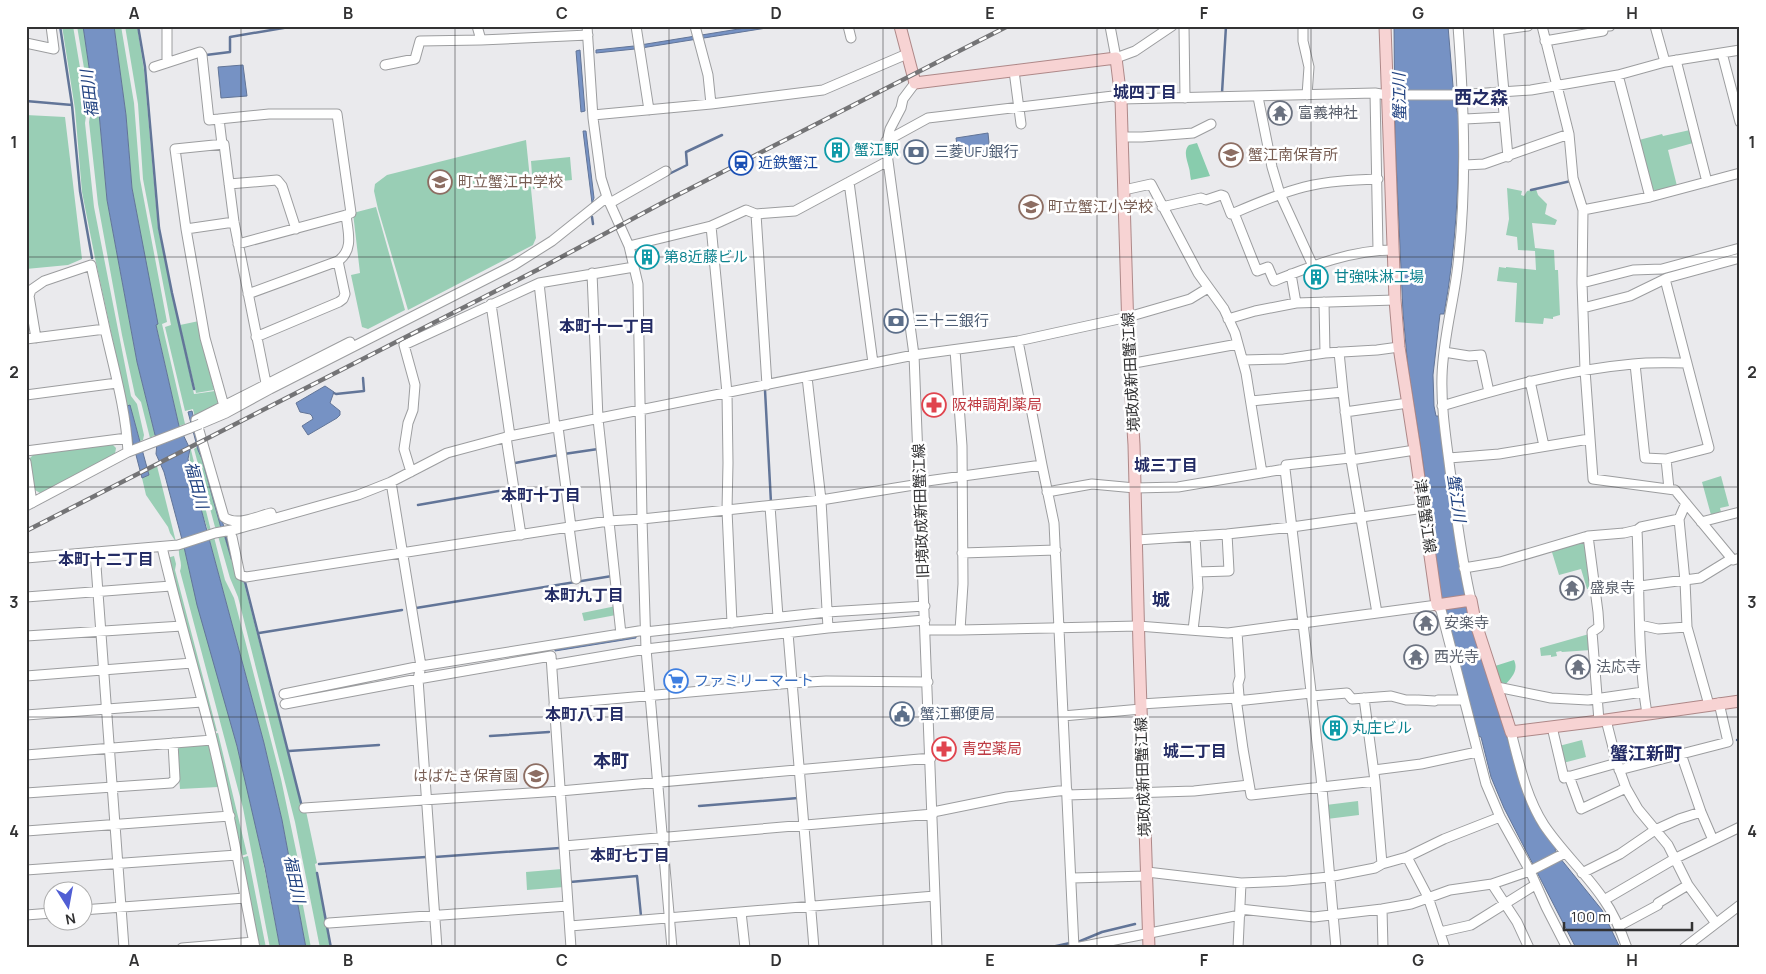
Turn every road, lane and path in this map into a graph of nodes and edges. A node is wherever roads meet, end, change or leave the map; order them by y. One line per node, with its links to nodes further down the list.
1 (51, 26): 23 (street)
2 (167, 26): 29 (street)
3 (477, 26): 21 (street)
4 (636, 26): 47 (street)
5 (848, 26): 20 (street)
6 (900, 26): 26 (main road)
7 (1110, 26): 27 (street)
8 (1172, 26): 27 (street)
9 (1184, 26): 43 (street)
10 (1303, 26): 39 (street)
11 (1385, 26): 40 (main road, 津島蟹江線)
12 (1458, 26): 41 (street)
13 (1528, 26): 16 (street)
14 (1542, 26): 22 (street)
15 (1655, 26): 30 (street)
16 (1498, 28): 37 (street)
17 (1608, 28): 22 (street)
18 (587, 31): 21 (street); 48 (street)
19 (698, 34): 45 (street)
20 (851, 38)
21 (481, 40): 31 (street)
22 (1545, 41): 36 (street)
23 (26, 43)
24 (1740, 50): 25 (street)
25 (1722, 53): 28 (street); 52 (street)
26 (907, 54): 35 (main road); 45 (street)
27 (1116, 58): 33 (main road); 44 (main road, 境政成新田蟹江線)
28 (1676, 60): 30 (street); 66 (street)
29 (167, 62): 32 (street); 50 (street)
30 (1665, 62): 34 (street)
31 (385, 65)
32 (154, 67)
33 (1014, 71): 35 (main road); 46 (street)
34 (1618, 75): 36 (street); 70 (street)
35 (915, 83): 57 (street)
36 (1556, 86): 37 (street); 55 (street)
37 (1503, 92): 41 (street); 49 (street)
38 (1376, 93): 39 (street); 40 (street); 64 (street)
39 (1307, 95): 42 (street)
40 (1389, 95): 41 (street); 85 (main road, 津島蟹江線)
41 (1460, 95): 51 (street)
42 (1258, 96): 43 (street); 69 (street)
43 (1185, 98): 44 (street)
44 (1121, 99): 46 (street); 56 (main road, 境政成新田蟹江線)
45 (711, 104): 47 (street)
46 (1019, 107): 53 (street); 57 (street)
47 (649, 110): 48 (street)
48 (593, 115): 71 (street)
49 (1504, 117): 51 (street); 59 (street)
50 (219, 119): 58 (street); 76 (street)
51 (1464, 119): 61 (street)
52 (1740, 122)
53 (1021, 124)
54 (1210, 124): 56 (street)
55 (1569, 134): 59 (street); 73 (street)
56 (1122, 136): 68 (main road, 境政成新田蟹江線)
57 (886, 141): 60 (street, 旧境政成新田蟹江線)
58 (222, 144): 67 (street); 79 (street)
59 (1508, 156): 61 (street)
60 (888, 161): 65 (street); 116 (street, 旧境政成新田蟹江線)
61 (1465, 164): 114 (street)
62 (666, 172): 71 (street)
63 (1740, 173): 66 (street)
64 (1378, 179): 69 (street); 84 (street)
65 (849, 182): 75 (street); 119 (street)
66 (1707, 182): 70 (street)
67 (229, 184): 77 (street); 80 (street)
68 (1124, 190): 72 (street); 102 (main road, 境政成新田蟹江線)
69 (1280, 194): 74 (street); 88 (street)
70 (1650, 197): 73 (street)
71 (608, 200): 82 (street); 109 (street)
72 (1162, 208): 74 (street); 95 (street)
73 (1583, 210): 94 (street)
74 (1234, 212): 91 (street)
75 (756, 214): 78 (street); 127 (street)
76 (346, 215): 80 (street); 87 (street)
77 (234, 222): 79 (street); 81 (street)
78 (711, 226): 82 (street); 130 (street)
79 (186, 229): 134 (street)
80 (296, 229): 81 (street)
81 (238, 244): 96 (street)
82 (629, 246): 89 (street)
83 (1740, 248): 94 (street)
84 (1378, 250): 85 (street); 88 (street)
85 (1393, 250): 97 (main road, 津島蟹江線)
86 (1740, 258): 92 (street)
87 (338, 261): 96 (street); 105 (street)
88 (1312, 266): 91 (street)
89 (634, 267): 90 (street); 136 (street)
90 (592, 273): 93 (street); 138 (street)
91 (1292, 274): 98 (street)
92 (1666, 278): 101 (street); 118 (street)
93 (539, 282): 100 (street); 139 (street)
94 (1582, 283): 101 (street)
95 (1208, 288): 102 (street); 103 (street)
96 (248, 294): 105 (street)
97 (1395, 300): 99 (street); 111 (main road, 津島蟹江線)
98 (1296, 302): 99 (street); 103 (street)
99 (1324, 302): 115 (street)
100 (491, 304): 140 (street); 153 (street)
101 (1583, 308): 122 (street)
102 (1128, 317): 108 (street); 120 (main road, 境政成新田蟹江線)
103 (1228, 319): 110 (street)
104 (105, 329): 106 (street); 106 (street); 125 (street)
105 (256, 337): 126 (street)
106 (36, 338): 107 (street)
107 (26, 340)
108 (1018, 341): 112 (street); 151 (street)
109 (359, 344): 126 (street); 144 (street, bridge)
110 (1238, 344): 117 (street); 120 (street)
111 (1398, 347): 113 (street); 133 (main road, 津島蟹江線)
112 (955, 350): 116 (street); 155 (street)
113 (1339, 352): 115 (street); 128 (street)
114 (1444, 352): 129 (street); 135 (street)
115 (1325, 353): 117 (street)
116 (914, 355): 119 (street); 157 (street, 旧境政成新田蟹江線)
117 (1244, 360): 132 (street)
118 (1687, 363): 121 (street); 149 (street)
119 (873, 364): 123 (street)
120 (1129, 364): 158 (main road, 境政成新田蟹江線)
121 (1635, 364): 122 (street); 149 (street)
122 (1585, 370): 124 (street); 142 (street)
123 (807, 377): 127 (street); 161 (street)
124 (1530, 381): 129 (street); 143 (street)
125 (117, 383): 131 (street); 141 (street)
126 (266, 383): 134 (street)
127 (767, 385): 130 (street)
128 (1343, 392): 132 (street); 137 (street)
129 (1489, 392): 135 (street)
130 (727, 393): 136 (street); 166 (street)
131 (26, 395)
132 (1251, 401): 154 (street)
133 (1408, 403): 137 (street); 145 (main road, 津島蟹江線)
134 (224, 406): 169 (street)
135 (1442, 406): 147 (street)
136 (641, 410): 138 (street); 171 (street)
137 (1345, 412): 148 (street)
138 (598, 419): 139 (street); 172 (street)
139 (556, 427): 140 (street); 174 (street)
140 (508, 437): 153 (street); 178 (street)
141 (127, 438): 144 (street); 146 (street)
142 (1589, 439): 143 (street); 159 (street)
143 (1544, 446): 147 (street)
144 (131, 450): 163 (street)
145 (1415, 450): 148 (street); 165 (main road, 津島蟹江線)
146 (26, 451)
147 (1449, 458): 190 (street)
148 (1350, 459): 152 (street); 168 (street)
149 (1666, 459): 159 (street)
150 (26, 462): 163 (street)
151 (1042, 465): 155 (street); 160 (street)
152 (1285, 469): 154 (street); 175 (street)
153 (411, 472): 156 (street)
154 (1262, 473): 158 (street)
155 (962, 475): 157 (street); 187 (street)
156 (391, 482): 169 (street); 186 (street)
157 (920, 483): 161 (street); 200 (street, 旧境政成新田蟹江線)
158 (1135, 488): 160 (street); 182 (main road, 境政成新田蟹江線)
159 (1668, 489): 162 (street)
160 (1047, 492): 184 (street)
161 (821, 500): 164 (street); 201 (street)
162 (1686, 503): 170 (street); 173 (street)
163 (29, 505)
164 (770, 506): 166 (street); 203 (street)
165 (1424, 508): 168 (street); 199 (main road, 津島蟹江線)
166 (727, 510): 171 (street); 205 (street)
167 (1740, 512): 173 (street)
168 (1360, 517): 175 (street); 202 (street)
169 (273, 519): 183 (street)
170 (1678, 519): 176 (street); 193 (street)
171 (642, 520): 172 (street); 217 (street)
172 (608, 521): 174 (street); 220 (street)
173 (1701, 522): 189 (street)
174 (570, 527): 178 (street); 192 (street)
175 (1292, 527): 177 (street); 206 (street)
176 (1637, 530): 180 (street); 195 (street)
177 (1227, 534): 179 (street); 191 (street)
178 (521, 535): 186 (street)
179 (1195, 536): 182 (street); 191 (street)
180 (1588, 536): 190 (street); 239 (street)
181 (232, 537): 186 (street)
182 (1137, 540): 209 (main road, 境政成新田蟹江線)
183 (162, 547): 185 (street); 194 (street)
184 (1056, 550): 187 (street); 212 (street)
185 (95, 552): 188 (street); 196 (street)
186 (403, 553): 225 (street)
187 (962, 553): 214 (street)
188 (26, 558)
189 (1736, 558): 193 (street)
190 (1464, 568): 198 (street)
191 (1197, 572): 215 (street)
192 (576, 579)
193 (1685, 581): 195 (street); 210 (street)
194 (171, 586): 196 (street); 208 (street)
195 (1640, 586): 207 (street)
196 (98, 592): 197 (street); 216 (street)
197 (26, 597)
198 (1469, 600): 199 (main road); 231 (main road)
199 (1437, 605): 202 (street); 238 (street)
200 (925, 606): 201 (street); 204 (street, 旧境政成新田蟹江線)
201 (827, 612): 203 (street); 211 (street)
202 (1377, 613): 206 (street)
203 (778, 618): 205 (street)
204 (925, 620): 211 (street); 213 (street, 旧境政成新田蟹江線)
205 (732, 623): 217 (street)
206 (1303, 623): 218 (street); 234 (street)
207 (1640, 625): 210 (street); 232 (street)
208 (182, 626): 216 (street); 223 (street)
209 (1138, 626): 212 (street); 215 (street); 245 (main road, 境政成新田蟹江線)
210 (1687, 627): 244 (street)
211 (828, 628): 219 (street)
212 (1060, 628): 214 (street); 249 (street)
213 (926, 630): 214 (street); 229 (street, 旧境政成新田蟹江線)
214 (960, 630)
215 (1193, 630): 218 (street)
216 (101, 631): 221 (street); 226 (street)
217 (645, 631): 220 (street); 222 (street)
218 (1236, 632): 237 (street)
219 (788, 633): 222 (street); 230 (street)
220 (621, 634): 225 (street)
221 (26, 636)
222 (646, 649): 224 (street); 235 (street)
223 (192, 663): 226 (street); 241 (street)
224 (552, 665): 228 (street); 243 (street)
225 (421, 666): 228 (street); 233 (street)
226 (104, 670): 227 (street); 246 (street)
227 (26, 676)
228 (418, 678): 242 (street); 274 (street)
229 (928, 682): 230 (street); 259 (street, 旧境政成新田蟹江線)
230 (792, 683): 235 (street); 261 (street)
231 (1497, 687): 239 (street); 252 (main road)
232 (1643, 692): 239 (street); 248 (street)
233 (284, 694)
234 (1311, 694): 236 (street); 237 (street); 268 (street)
235 (649, 695): 243 (street); 265 (street)
236 (1364, 698): 238 (street); 262 (street)
237 (1236, 699): 245 (street); 266 (street)
238 (1464, 700): 256 (street)
239 (1598, 700): 250 (street)
240 (1740, 701): 244 (main road)
241 (202, 702): 246 (street); 253 (street)
242 (286, 704)
243 (554, 704): 270 (street)
244 (1714, 704): 248 (main road); 257 (street)
245 (1141, 706): 249 (street); 272 (main road, 境政成新田蟹江線)
246 (107, 709): 247 (street); 255 (street)
247 (26, 714)
248 (1647, 714): 250 (main road)
249 (1063, 716): 271 (street)
250 (1603, 720): 251 (main road); 260 (street)
251 (1552, 727): 252 (main road); 263 (street)
252 (1511, 732): 288 (street)
253 (212, 740): 254 (street); 278 (street)
254 (173, 743): 255 (street); 267 (street)
255 (110, 748): 258 (street); 267 (street)
256 (1477, 752): 262 (street); 279 (street)
257 (1680, 754): 260 (street); 276 (street)
258 (26, 755)
259 (931, 758): 261 (street); 277 (street, 旧境政成新田蟹江線)
260 (1618, 767): 263 (street); 269 (street)
261 (799, 769): 265 (street); 281 (street)
262 (1374, 770): 264 (street)
263 (1569, 776): 269 (street)
264 (1375, 781): 268 (street); 293 (street)
265 (657, 782): 270 (street); 285 (street)
266 (1250, 785): 268 (street); 272 (street)
267 (113, 787): 273 (street); 280 (street)
268 (1322, 787): 298 (street)
269 (1626, 788): 283 (street)
270 (560, 791): 274 (street); 287 (street)
271 (1067, 792): 272 (street); 277 (street); 299 (street)
272 (1144, 792): 297 (main road, 境政成新田蟹江線)
273 (26, 793)
274 (427, 800): 275 (street); 320 (street)
275 (304, 808)
276 (1701, 812): 283 (street); 286 (street)
277 (933, 813): 281 (street); 304 (street, 旧境政成新田蟹江線)
278 (230, 816): 280 (street); 289 (street)
279 (1500, 817): 290 (street); 295 (street)
280 (115, 825): 284 (street); 292 (street)
281 (804, 826): 285 (street); 311 (street)
282 (1739, 829): 286 (street)
283 (1655, 830): 291 (street); 296 (street)
284 (26, 832)
285 (662, 838): 287 (street); 321 (street)
286 (1713, 840): 291 (street)
287 (564, 846): 310 (street)
288 (1563, 853): 295 (street); 296 (street)
289 (237, 855): 292 (street); 305 (street)
290 (1407, 857): 293 (street); 306 (street)
291 (1676, 858): 303 (street); 307 (street)
292 (118, 864): 294 (street); 312 (street)
293 (1382, 864): 298 (street)
294 (26, 870)
295 (1530, 871): 301 (street); 302 (street)
296 (1582, 873): 307 (street)
297 (1147, 874): 299 (street); 300 (street); 327 (main road, 境政成新田蟹江線)
298 (1330, 877): 300 (street); 319 (street)
299 (1072, 878): 337 (street)
300 (1241, 883): 316 (street)
301 (1492, 884): 306 (street); 308 (street)
302 (1535, 885): 308 (street); 344 (street)
303 (1688, 885): 323 (street); 325 (street)
304 (935, 896): 311 (street); 336 (street, 旧境政成新田蟹江線)
305 (245, 898): 312 (street); 328 (street)
306 (1428, 898): 314 (street); 326 (street)
307 (1604, 900): 325 (street)
308 (1504, 904): 326 (street); 343 (street)
309 (1740, 905): 323 (street)
310 (568, 906): 320 (street); 324 (street)
311 (810, 906): 315 (street); 335 (street)
312 (121, 908): 313 (street); 329 (street)
313 (92, 909)
314 (1382, 909): 319 (street); 341 (street)
315 (742, 912): 321 (street); 334 (street)
316 (1240, 912): 319 (street); 327 (street); 339 (street)
317 (42, 913): 318 (street)
318 (26, 914)
319 (1333, 915): 340 (street)
320 (435, 916): 322 (street); 331 (street)
321 (670, 918): 324 (street); 333 (street)
322 (329, 922)
323 (1715, 922): 346 (street)
324 (570, 926): 332 (street)
325 (1619, 926): 345 (street)
326 (1440, 932): 342 (street)
327 (1149, 934): 337 (street); 338 (main road, 境政成新田蟹江線)
328 (255, 945): 330 (street)
329 (124, 948)
330 (182, 948)
331 (437, 948)
332 (571, 948)
333 (672, 948)
334 (745, 948)
335 (814, 948)
336 (937, 948)
337 (1074, 948)
338 (1149, 948)
339 (1238, 948)
340 (1336, 948)
341 (1382, 948)
342 (1445, 948)
343 (1529, 948)
344 (1567, 948)
345 (1627, 948)
346 (1684, 948)

